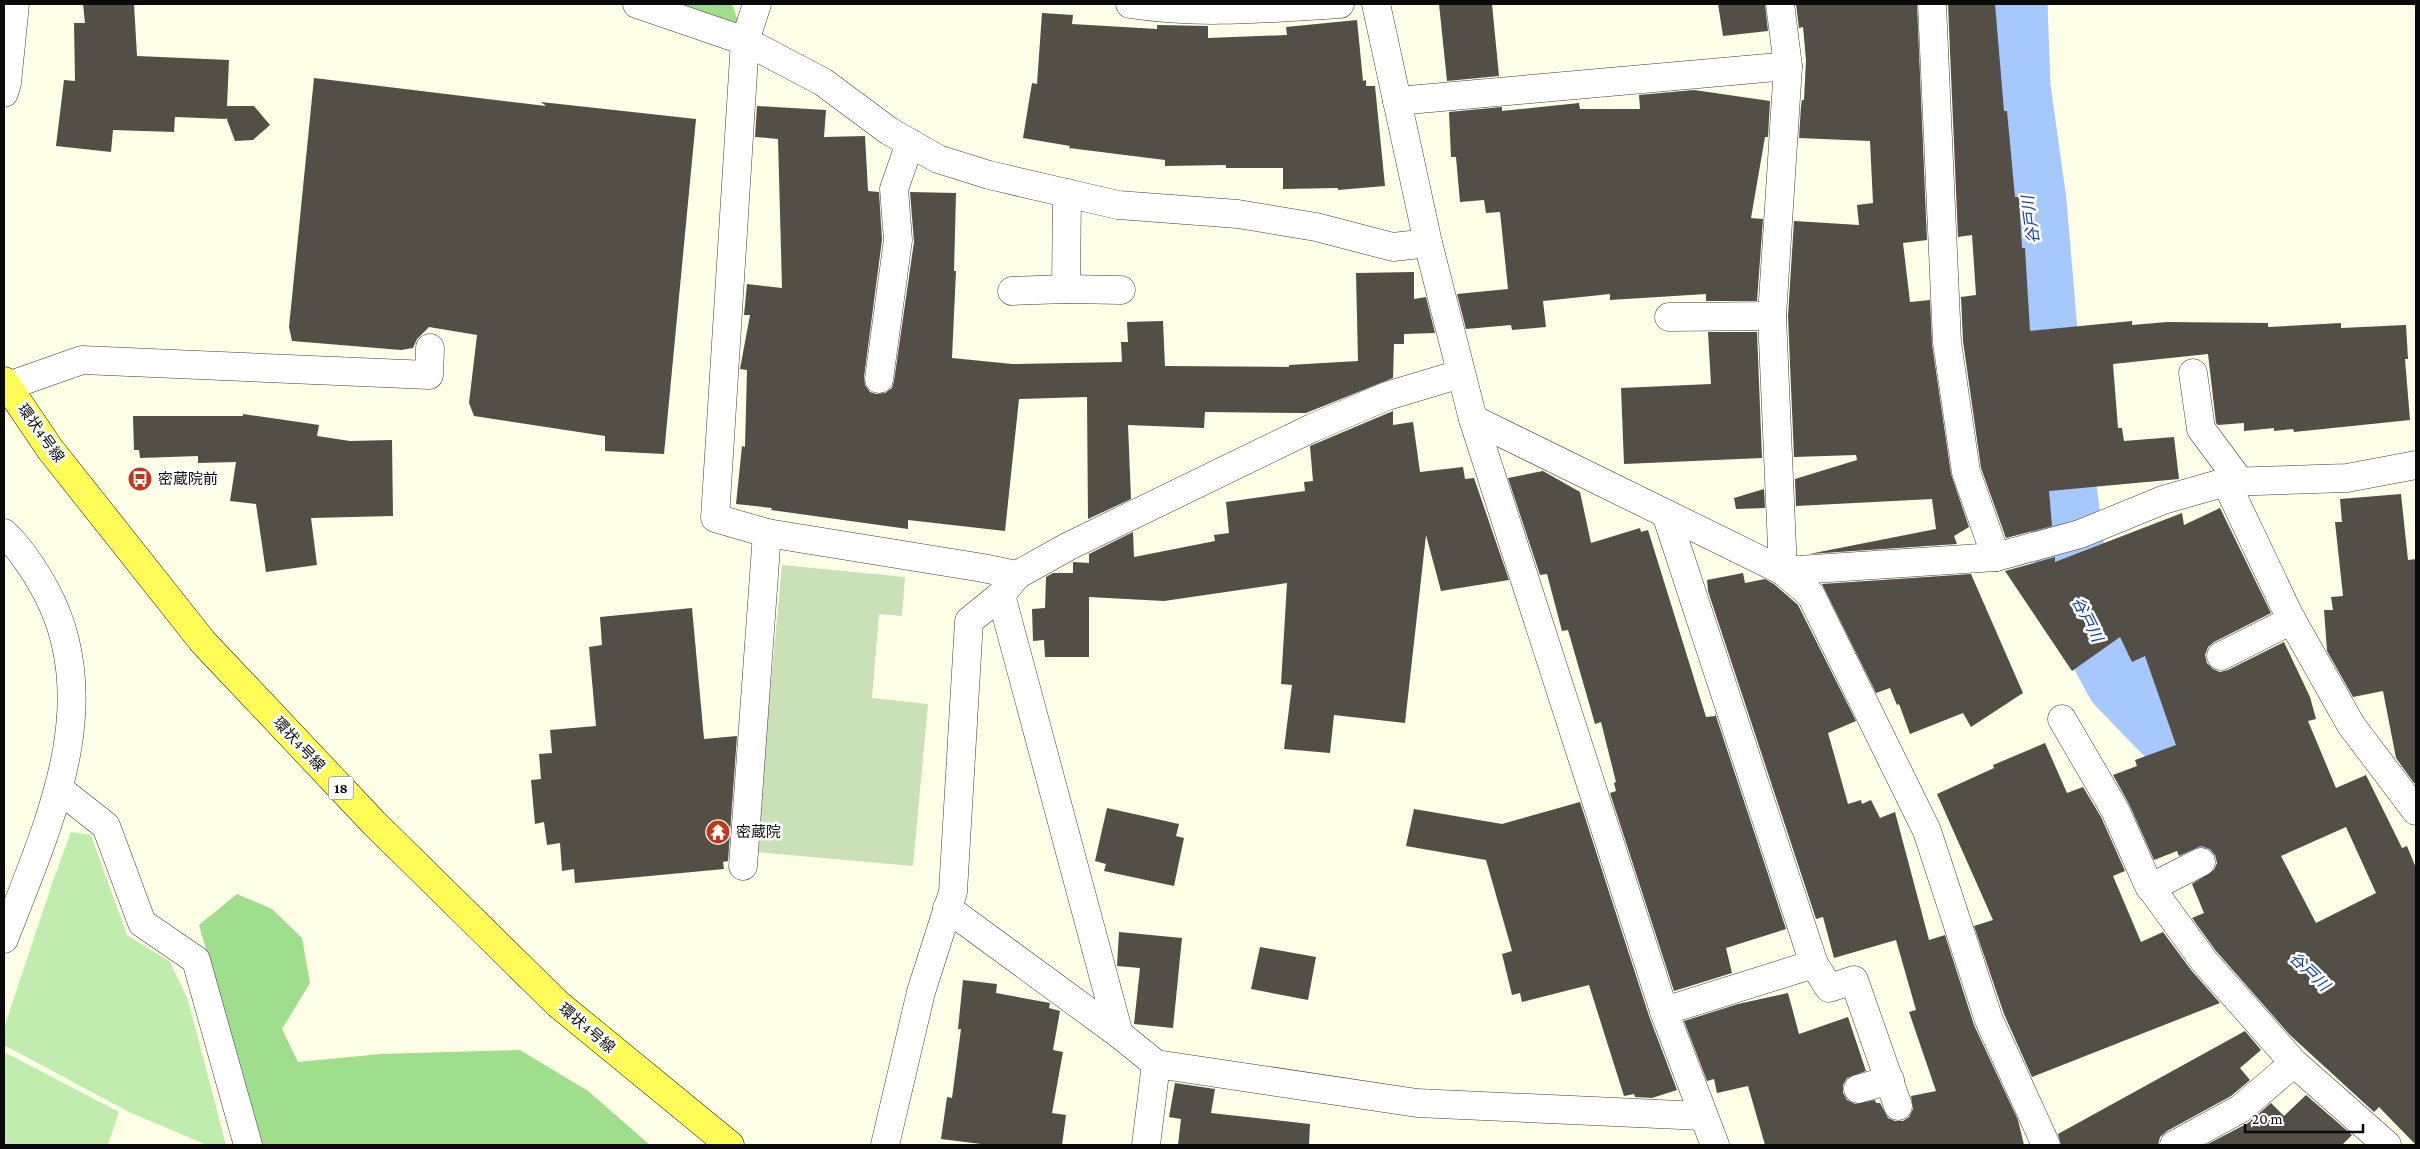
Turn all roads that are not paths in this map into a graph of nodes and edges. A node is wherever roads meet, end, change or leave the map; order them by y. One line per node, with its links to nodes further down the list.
1 (15, 4): 11 (street)
2 (637, 4): 9 (street)
3 (757, 4): 9 (street)
4 (1130, 4): 5 (street)
5 (1340, 4)
6 (1376, 4): 12 (street)
7 (1780, 4): 10 (street)
8 (1932, 4): 32 (street)
9 (745, 41): 13 (street); 31 (street)
10 (1788, 66): 12 (street); 19 (street)
11 (4, 93)
12 (1397, 101): 15 (street)
13 (910, 144): 14 (street); 24 (street)
14 (1067, 193): 15 (street); 16 (street)
15 (1428, 243): 23 (street)
16 (1066, 289): 17 (street); 18 (street)
17 (1121, 290)
18 (1012, 292)
19 (1772, 316): 20 (street); 33 (street)
20 (1669, 317)
21 (430, 348): 25 (street)
22 (2193, 373): 28 (street)
23 (1460, 374): 26 (street); 34 (street)
24 (879, 378)
25 (6, 384): 55 (main road, 環状4号線 / 18)
26 (1473, 420): 29 (street); 46 (street)
27 (2416, 465): 28 (street)
28 (2232, 481): 32 (street); 35 (street)
29 (1666, 514): 33 (street); 45 (street)
30 (4, 533): 38 (street)
31 (767, 533): 34 (street); 41 (street)
32 (1996, 557): 33 (street)
33 (1783, 570): 59 (street)
34 (1009, 585): 43 (street); 47 (street)
35 (2292, 620): 36 (street); 39 (street)
36 (2221, 656)
37 (2062, 719): 42 (street)
38 (59, 789): 44 (street); 54 (street)
39 (2416, 811)
40 (2201, 862): 42 (street)
41 (743, 866)
42 (2150, 888): 48 (street)
43 (948, 908): 47 (street); 56 (street)
44 (4, 939)
45 (1814, 964): 46 (street); 50 (street)
46 (1664, 1011): 53 (street)
47 (1119, 1034): 49 (street)
48 (2294, 1062): 60 (street); 61 (street)
49 (1156, 1064): 53 (street); 57 (street)
50 (1890, 1080): 51 (street); 52 (street)
51 (1858, 1089)
52 (1898, 1106)
53 (1702, 1116): 58 (street)
54 (248, 1145)
55 (730, 1145)
56 (885, 1145)
57 (1146, 1145)
58 (1715, 1145)
59 (2046, 1145)
60 (2174, 1145)
61 (2387, 1145)

